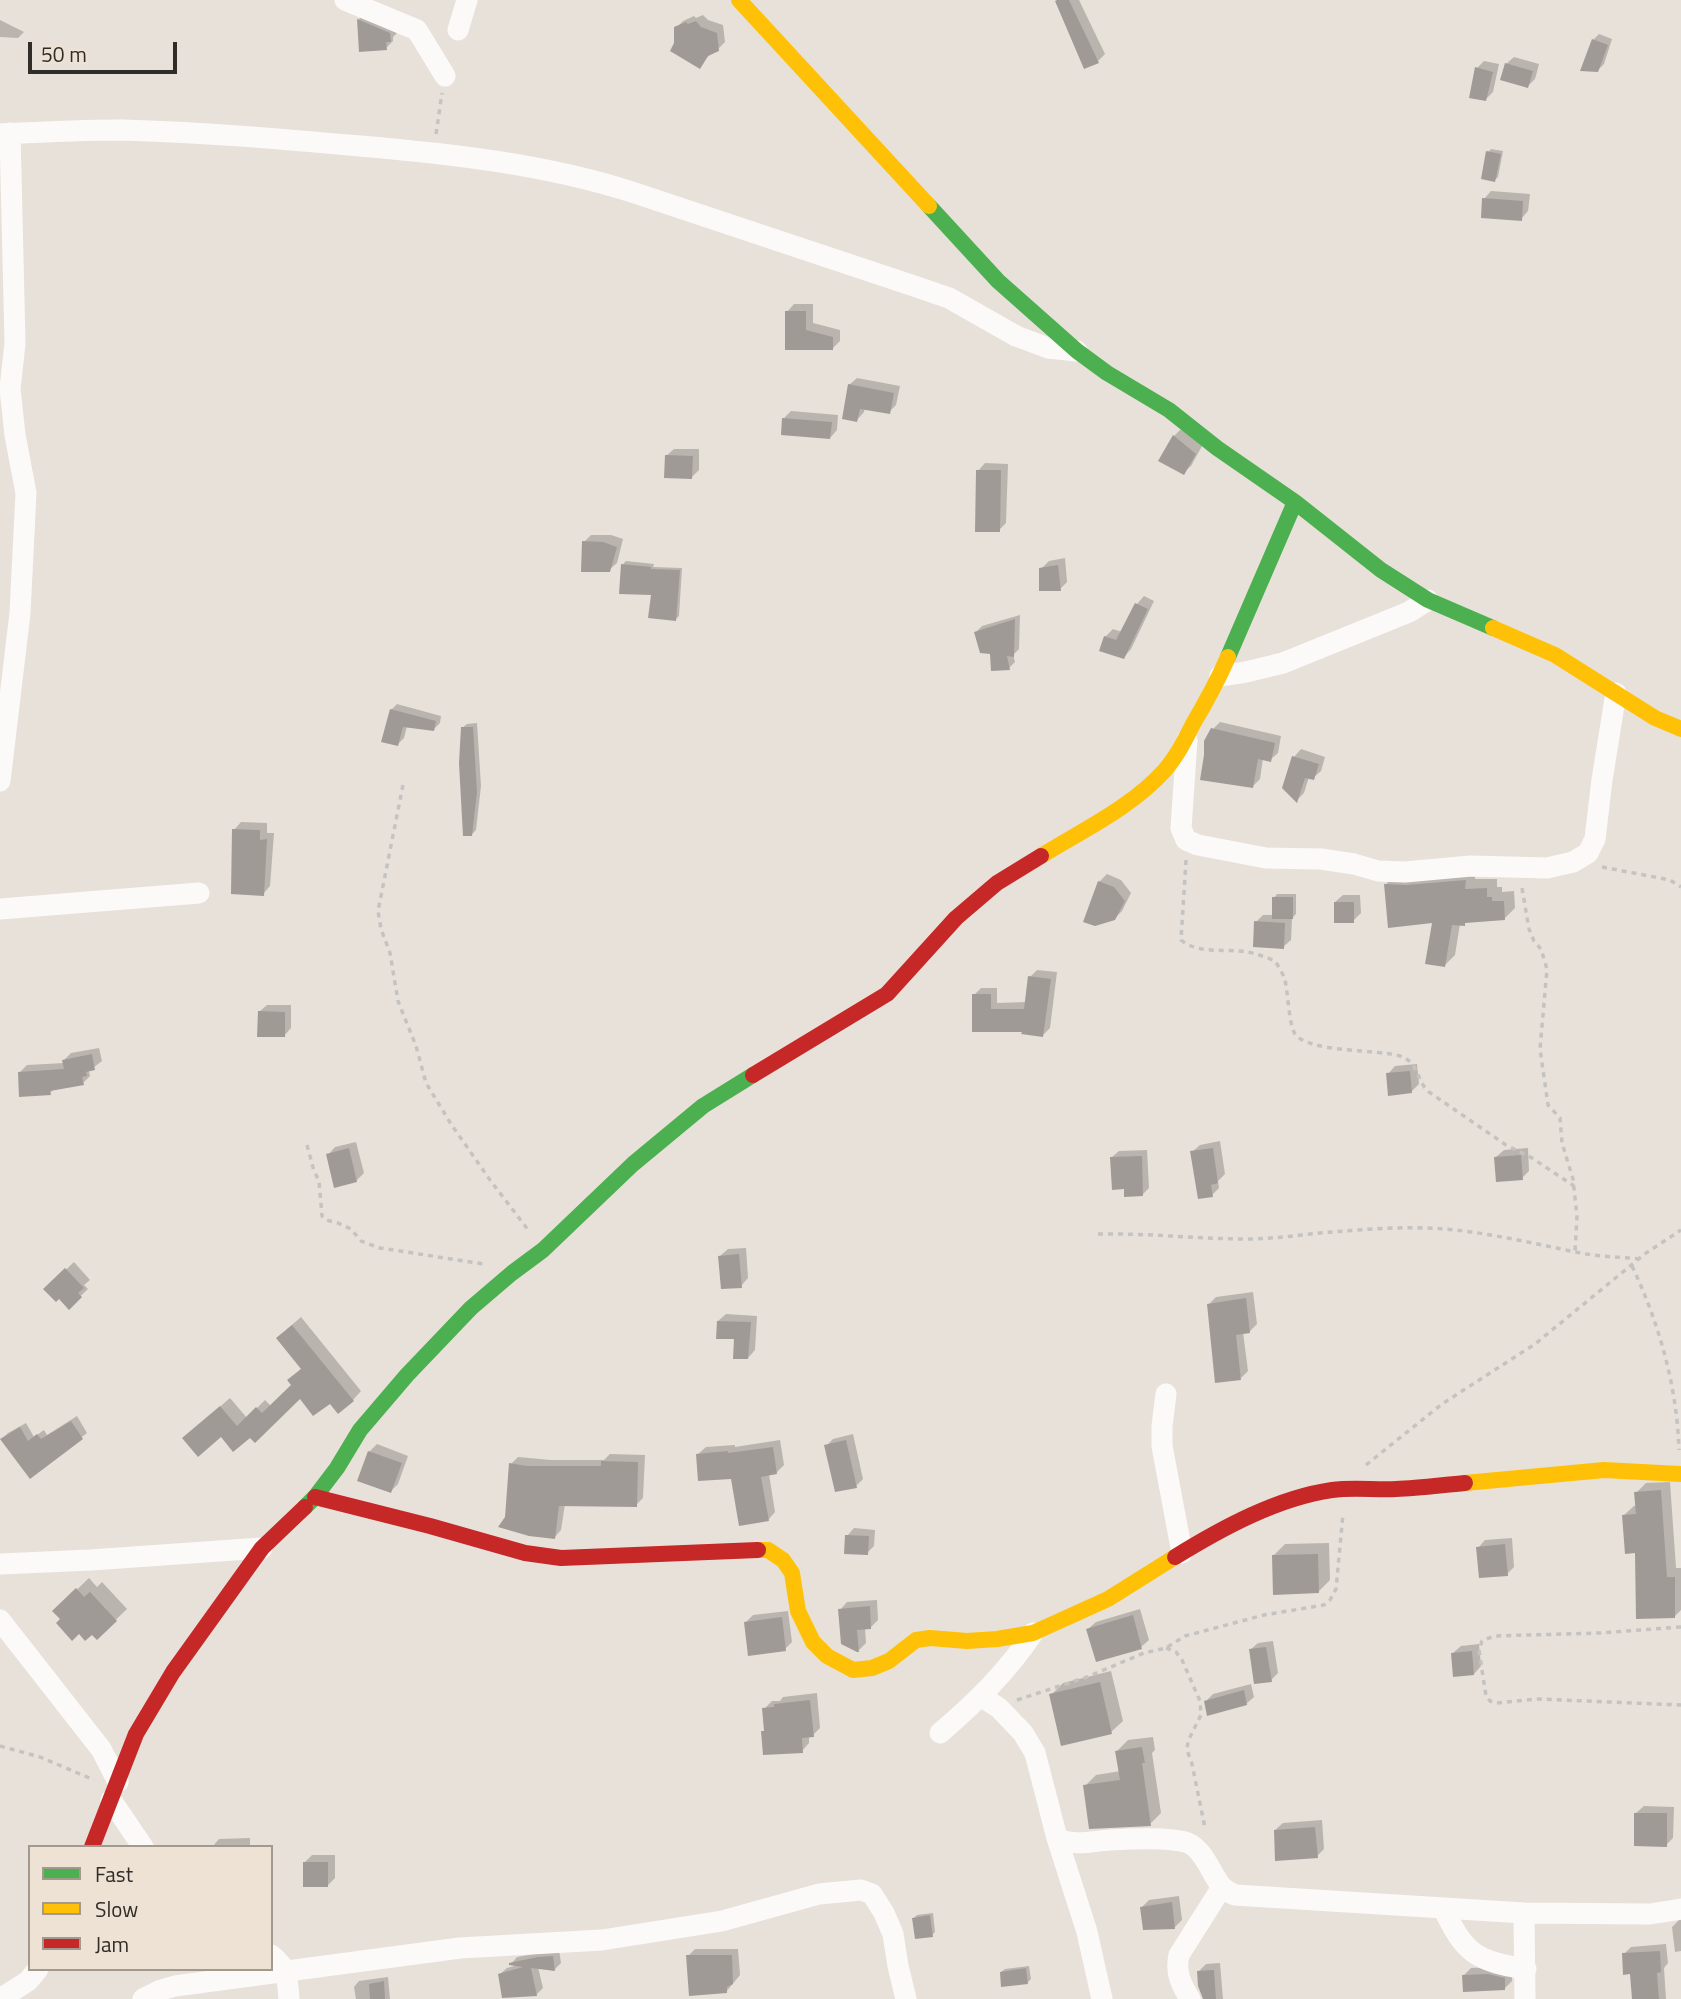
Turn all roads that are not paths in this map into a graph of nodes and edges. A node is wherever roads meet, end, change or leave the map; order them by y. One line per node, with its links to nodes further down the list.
1 (345, 0): 5 (street)
2 (467, 0): 4 (street)
3 (739, 0): 7 (street)
4 (458, 30)
5 (445, 76)
6 (5, 133): 7 (street); 14 (street)
7 (1077, 351): 8 (street)
8 (1295, 502): 9 (street); 10 (street)
9 (1428, 600): 10 (street); 11 (street)
10 (1220, 676): 13 (street)
11 (1616, 693): 12 (street); 13 (street)
12 (1681, 729)
13 (1187, 735): 19 (street)
14 (0, 781)
15 (200, 893): 16 (street)
16 (0, 909)
17 (1166, 1394): 21 (street)
18 (1680, 1474): 21 (street)
19 (315, 1497): 20 (street); 24 (street)
20 (262, 1548): 22 (street); 27 (street)
21 (1182, 1553): 24 (street)
22 (0, 1564)
23 (0, 1620): 27 (street)
24 (1033, 1633): 25 (street)
25 (990, 1702): 26 (street); 28 (street)
26 (940, 1734)
27 (115, 1791): 29 (street); 30 (street)
28 (1057, 1838): 31 (street); 44 (street)
29 (93, 1845)
30 (142, 1845)
31 (1222, 1887): 32 (street); 45 (street)
32 (1443, 1908): 34 (street); 36 (street)
33 (1681, 1909): 34 (street)
34 (1524, 1913): 36 (street)
35 (279, 1963): 42 (street); 43 (street)
36 (1526, 1969): 46 (street)
37 (36, 1971): 39 (street)
38 (243, 1971): 41 (street)
39 (1, 1999): 40 (street)
40 (8, 1999)
41 (144, 1999)
42 (289, 1999)
43 (906, 1999)
44 (1102, 1999)
45 (1190, 1999)
46 (1525, 1999)

